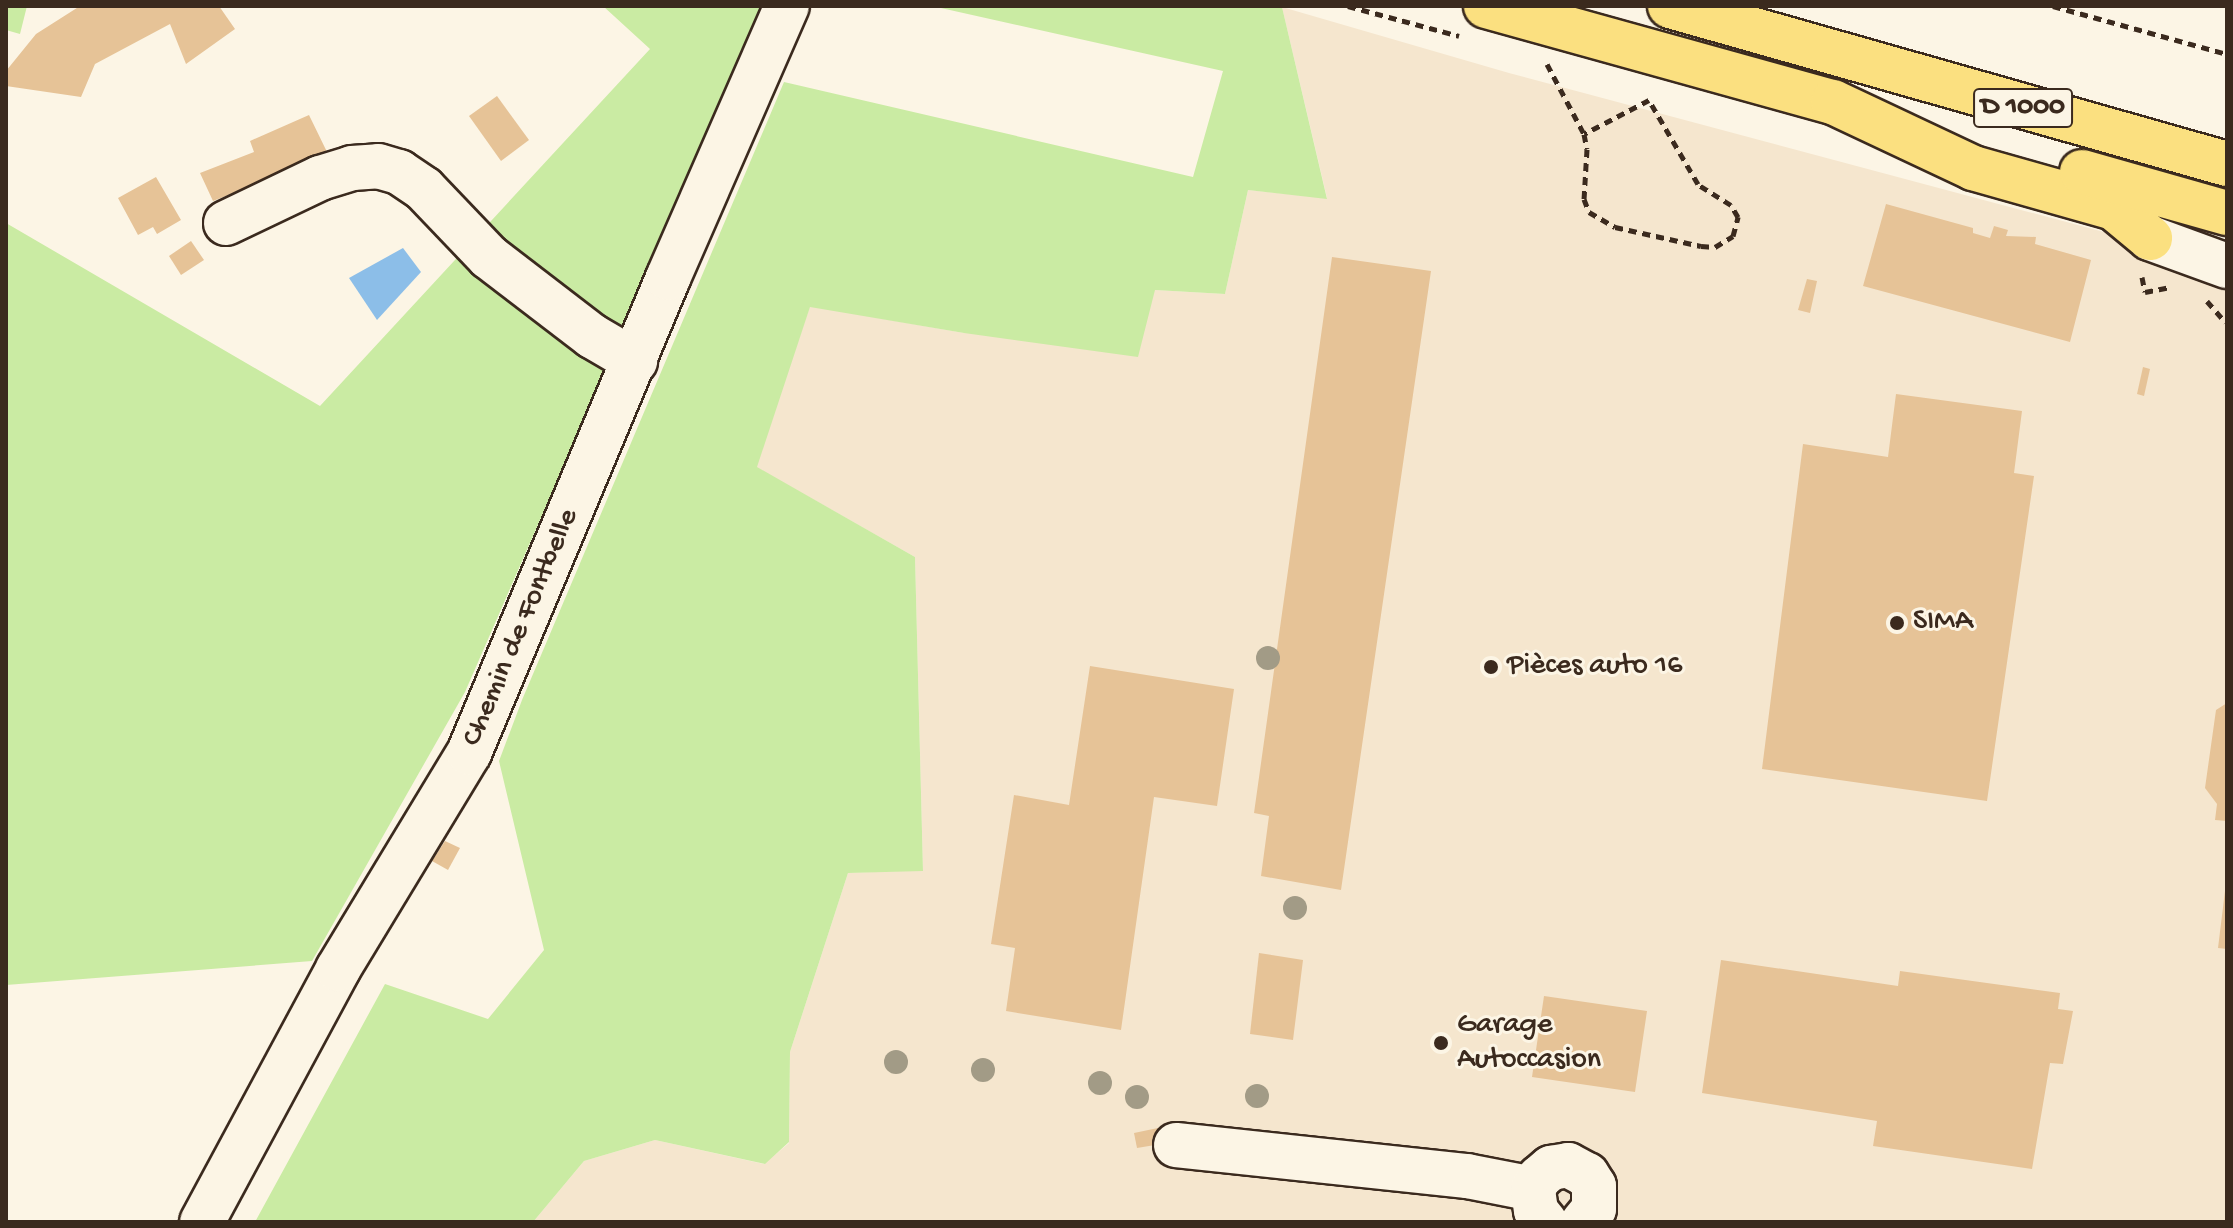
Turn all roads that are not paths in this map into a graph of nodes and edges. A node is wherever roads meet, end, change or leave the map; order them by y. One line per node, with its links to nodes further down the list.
1 (787, 6): 10 (street, Chemin de Fontbelle)
2 (1486, 6): 4 (main road, D 1000)
3 (1670, 6): 5 (main road, D 1000)
4 (1833, 102): 6 (main road, D 1000); 8 (main road)
5 (2227, 164)
6 (2227, 213)
7 (226, 223): 10 (street)
8 (2150, 238): 9 (street)
9 (2227, 266)
10 (635, 361): 13 (street, Chemin de Fontbelle)
11 (1176, 1145): 12 (street)
12 (1539, 1206): 14 (street)
13 (202, 1222)
14 (1583, 1222)

